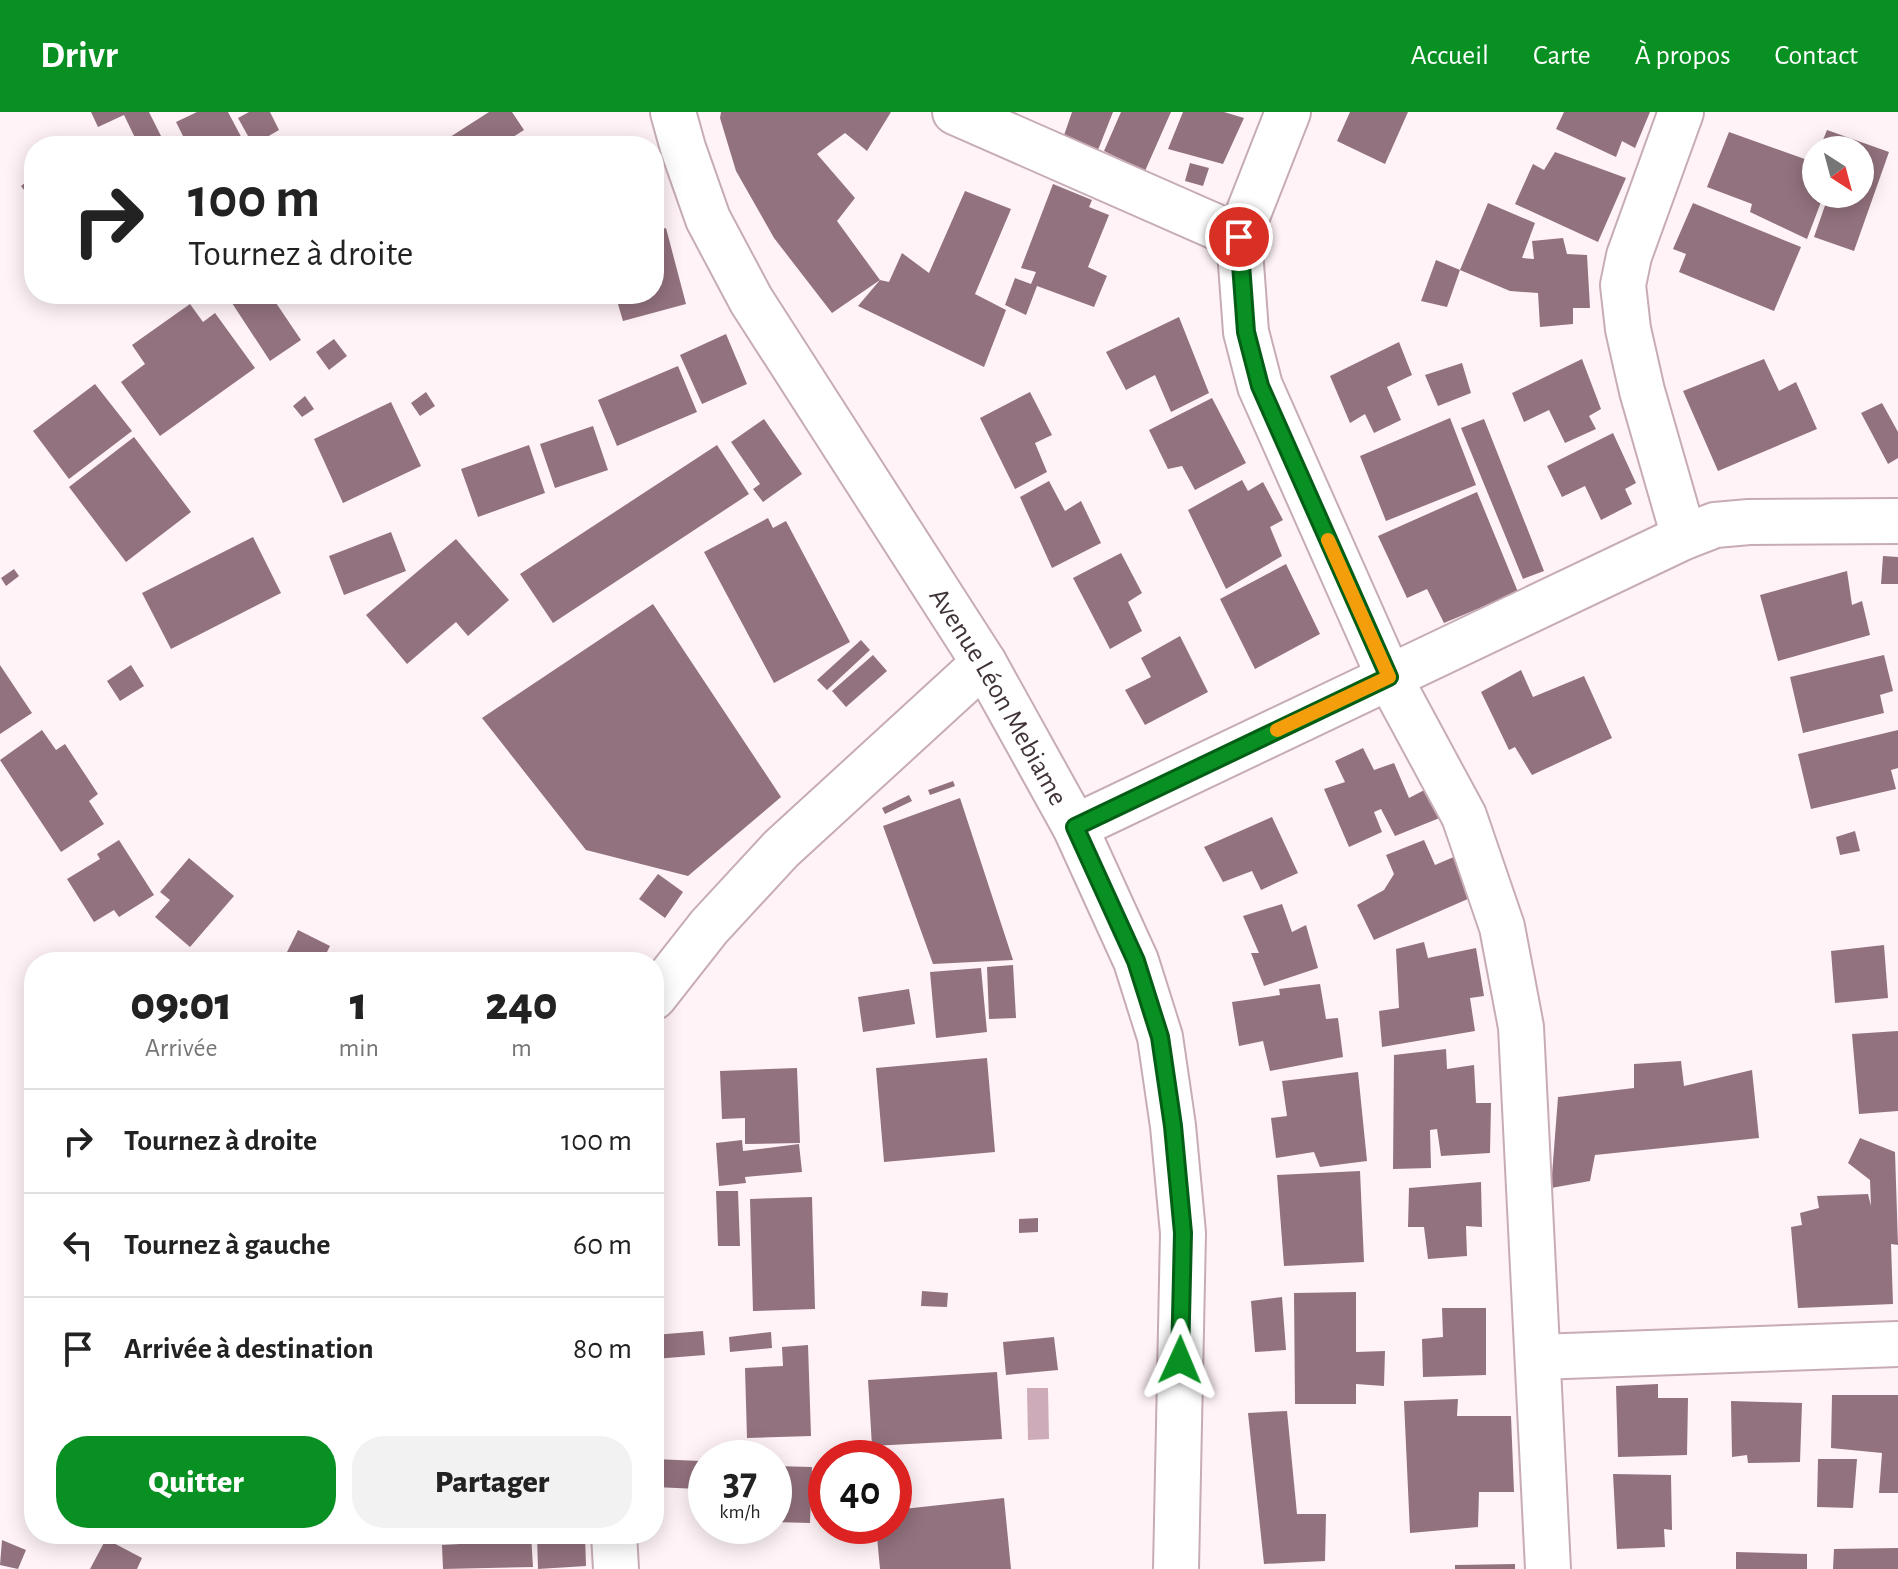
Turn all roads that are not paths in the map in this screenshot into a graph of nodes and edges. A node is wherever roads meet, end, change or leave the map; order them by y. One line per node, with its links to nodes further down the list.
1 (673, 112): 8 (street, Avenue Léon Mebiame)
2 (955, 112): 5 (street)
3 (1288, 112): 5 (street)
4 (1681, 112): 7 (street)
5 (1239, 237): 9 (street)
6 (1898, 521): 7 (street)
7 (1684, 537): 9 (street)
8 (984, 663): 10 (street, Avenue Léon Mebiame); 11 (street)
9 (1389, 677): 10 (street); 13 (street)
10 (1075, 827): 16 (street, Avenue Léon Mebiame)
11 (664, 984)
12 (1898, 1344): 13 (street)
13 (1538, 1357): 17 (street)
14 (615, 1544): 15 (street)
15 (616, 1569)
16 (1176, 1569)
17 (1548, 1569)

